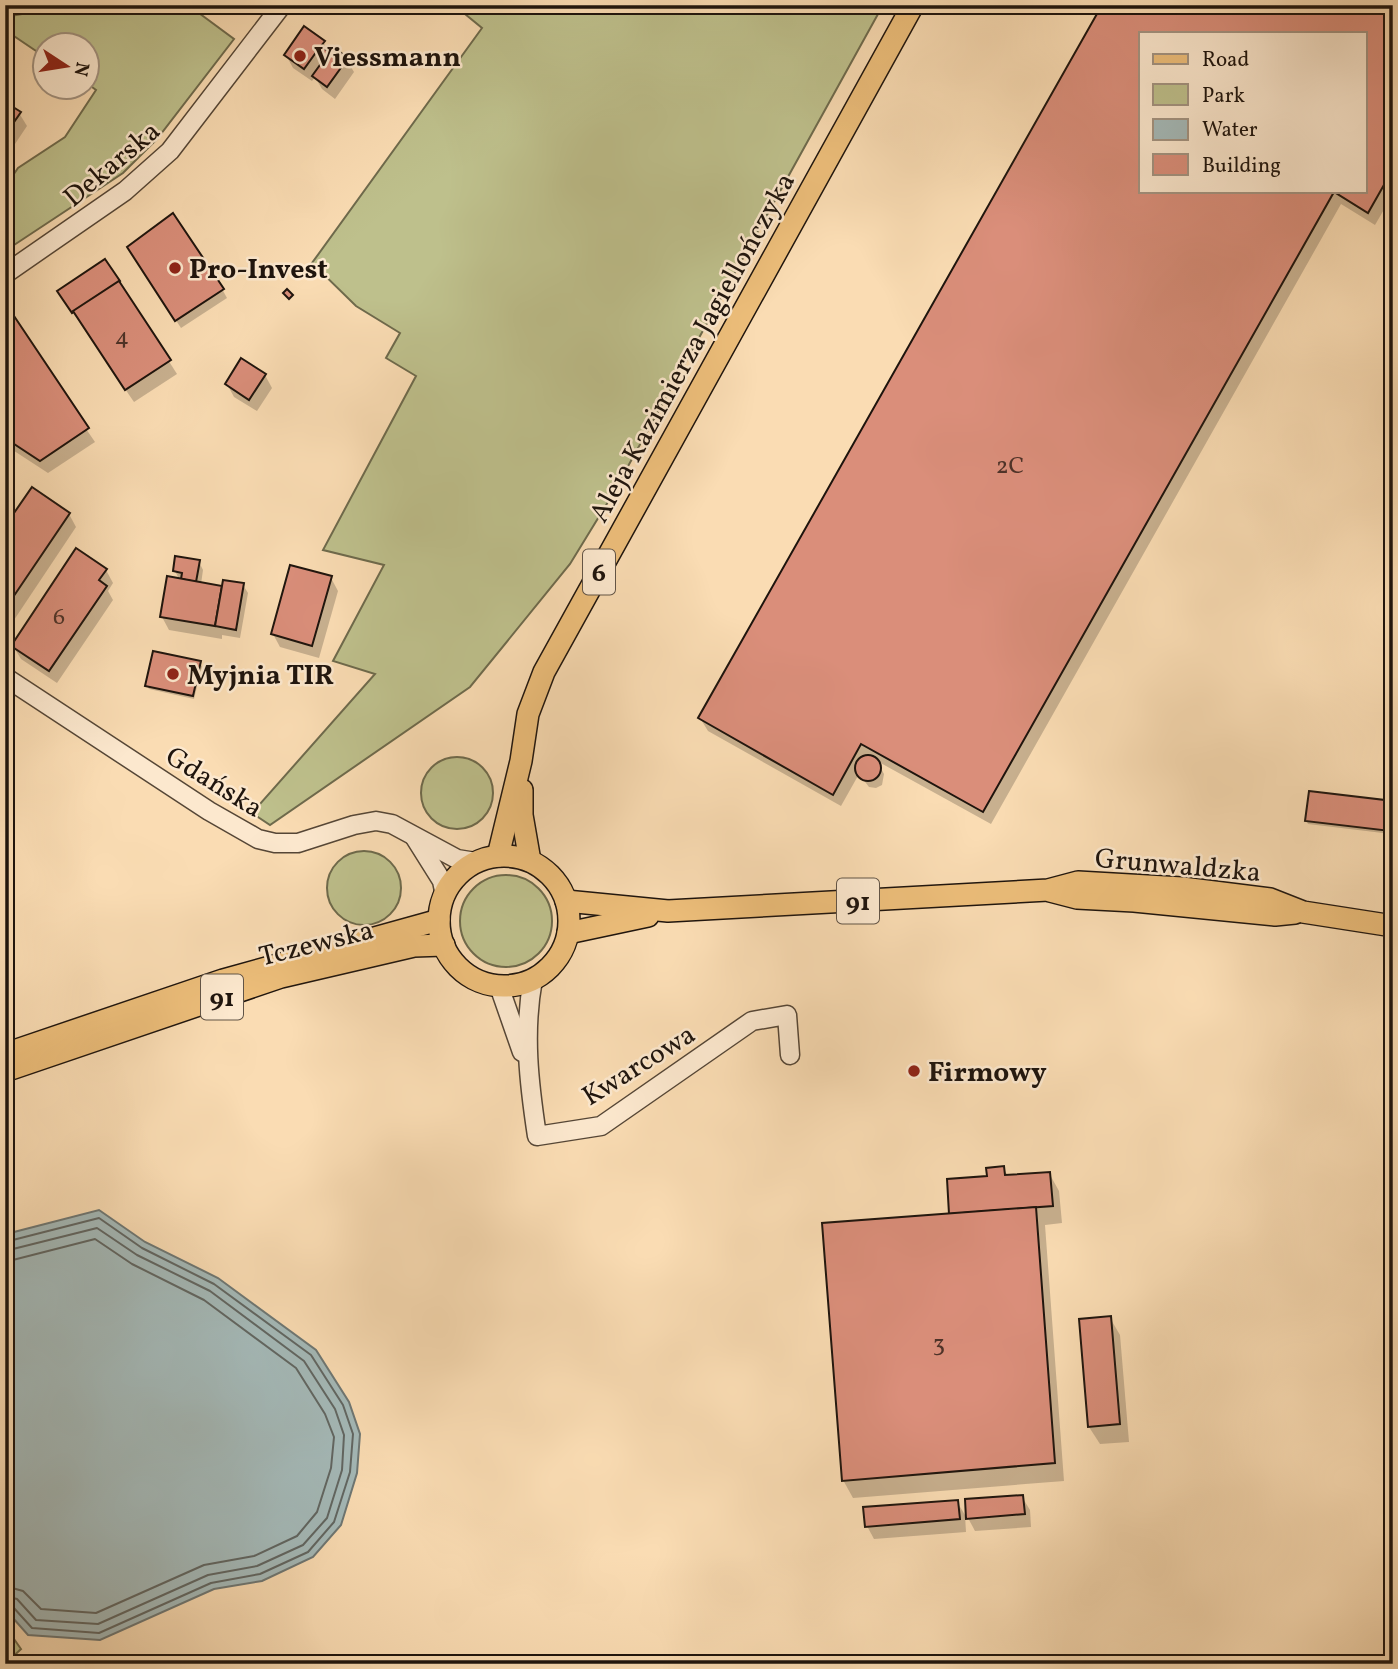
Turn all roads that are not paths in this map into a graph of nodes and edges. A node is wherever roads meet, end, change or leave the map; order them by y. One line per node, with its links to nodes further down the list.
1 (282, 5): 3 (street, Dekarska)
2 (913, 5): 5 (main road, Aleja Kazimierza Jagiellończyka / 6)
3 (5, 274)
4 (5, 677): 6 (street, Gdańska)
5 (521, 761): 7 (main road, Aleja Kazimierza Jagiellończyka / 6); 8 (main road, Aleja Kazimierza Jagiellończyka / 6)
6 (415, 838): 9 (street, Gdańska); 10 (street)
7 (498, 856): 8 (main road); 9 (main road)
8 (530, 861): 11 (main road)
9 (476, 862): 10 (main road)
10 (444, 896): 13 (main road)
11 (566, 901): 12 (main road, Grunwaldzka / 91); 15 (main road)
12 (668, 911): 14 (main road, Grunwaldzka / 91); 15 (main road, Grunwaldzka / 91)
13 (439, 919): 16 (main road); 19 (main road, Tczewska / 91)
14 (1393, 926)
15 (568, 933): 17 (main road)
16 (444, 945): 18 (main road); 22 (main road, Tczewska / 91)
17 (533, 979): 18 (main road); 21 (street, Kwarcowa)
18 (499, 986): 21 (street, Kwarcowa)
19 (5, 1054)
20 (790, 1055): 21 (street, Kwarcowa)
21 (527, 1068)
22 (5, 1070)

